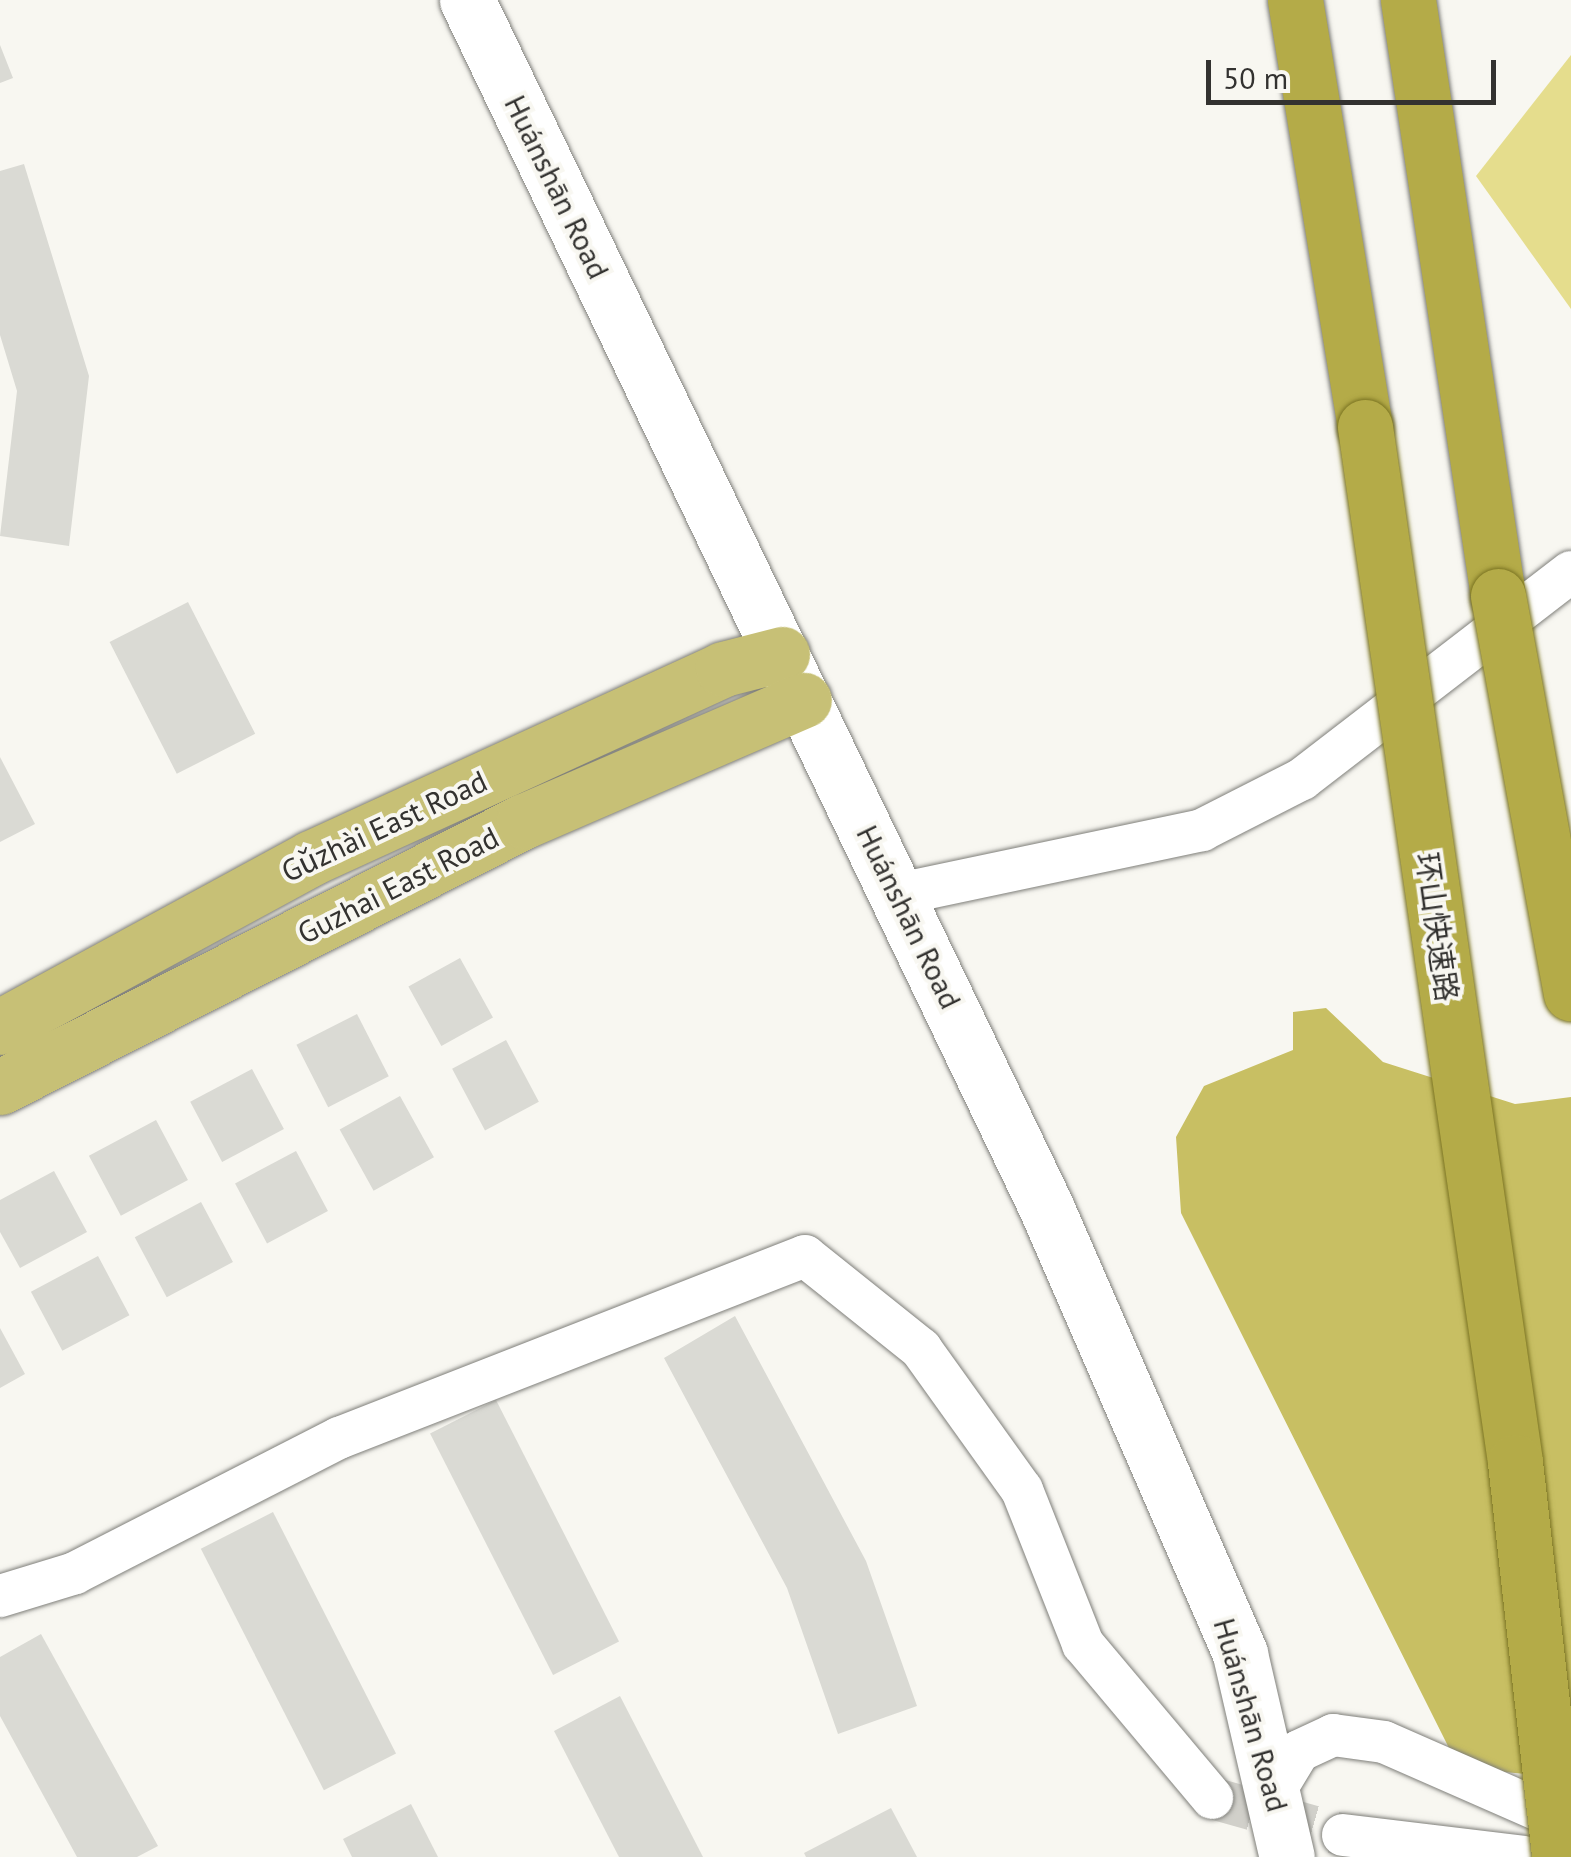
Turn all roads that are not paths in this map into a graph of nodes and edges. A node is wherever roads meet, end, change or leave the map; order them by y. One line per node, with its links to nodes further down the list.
1 (467, 0): 5 (main road, Huánshān Road)
2 (1295, 0): 17 (highway, 环山快速路, bridge)
3 (1408, 0): 7 (highway, bridge)
4 (1571, 572): 6 (street)
5 (793, 677): 6 (main road, Huánshān Road); 8 (main road, Gǔzhài East Road); 9 (main road, Guzhai East Road)
6 (898, 894): 11 (main road, Huánshān Road)
7 (1571, 993)
8 (0, 1027)
9 (0, 1087)
10 (0, 1596): 12 (street)
11 (1276, 1789): 13 (street); 15 (main road, Huánshān Road)
12 (1212, 1798)
13 (1571, 1824)
14 (1343, 1835): 16 (street)
15 (1288, 1857)
16 (1524, 1857)
17 (1558, 1857)

